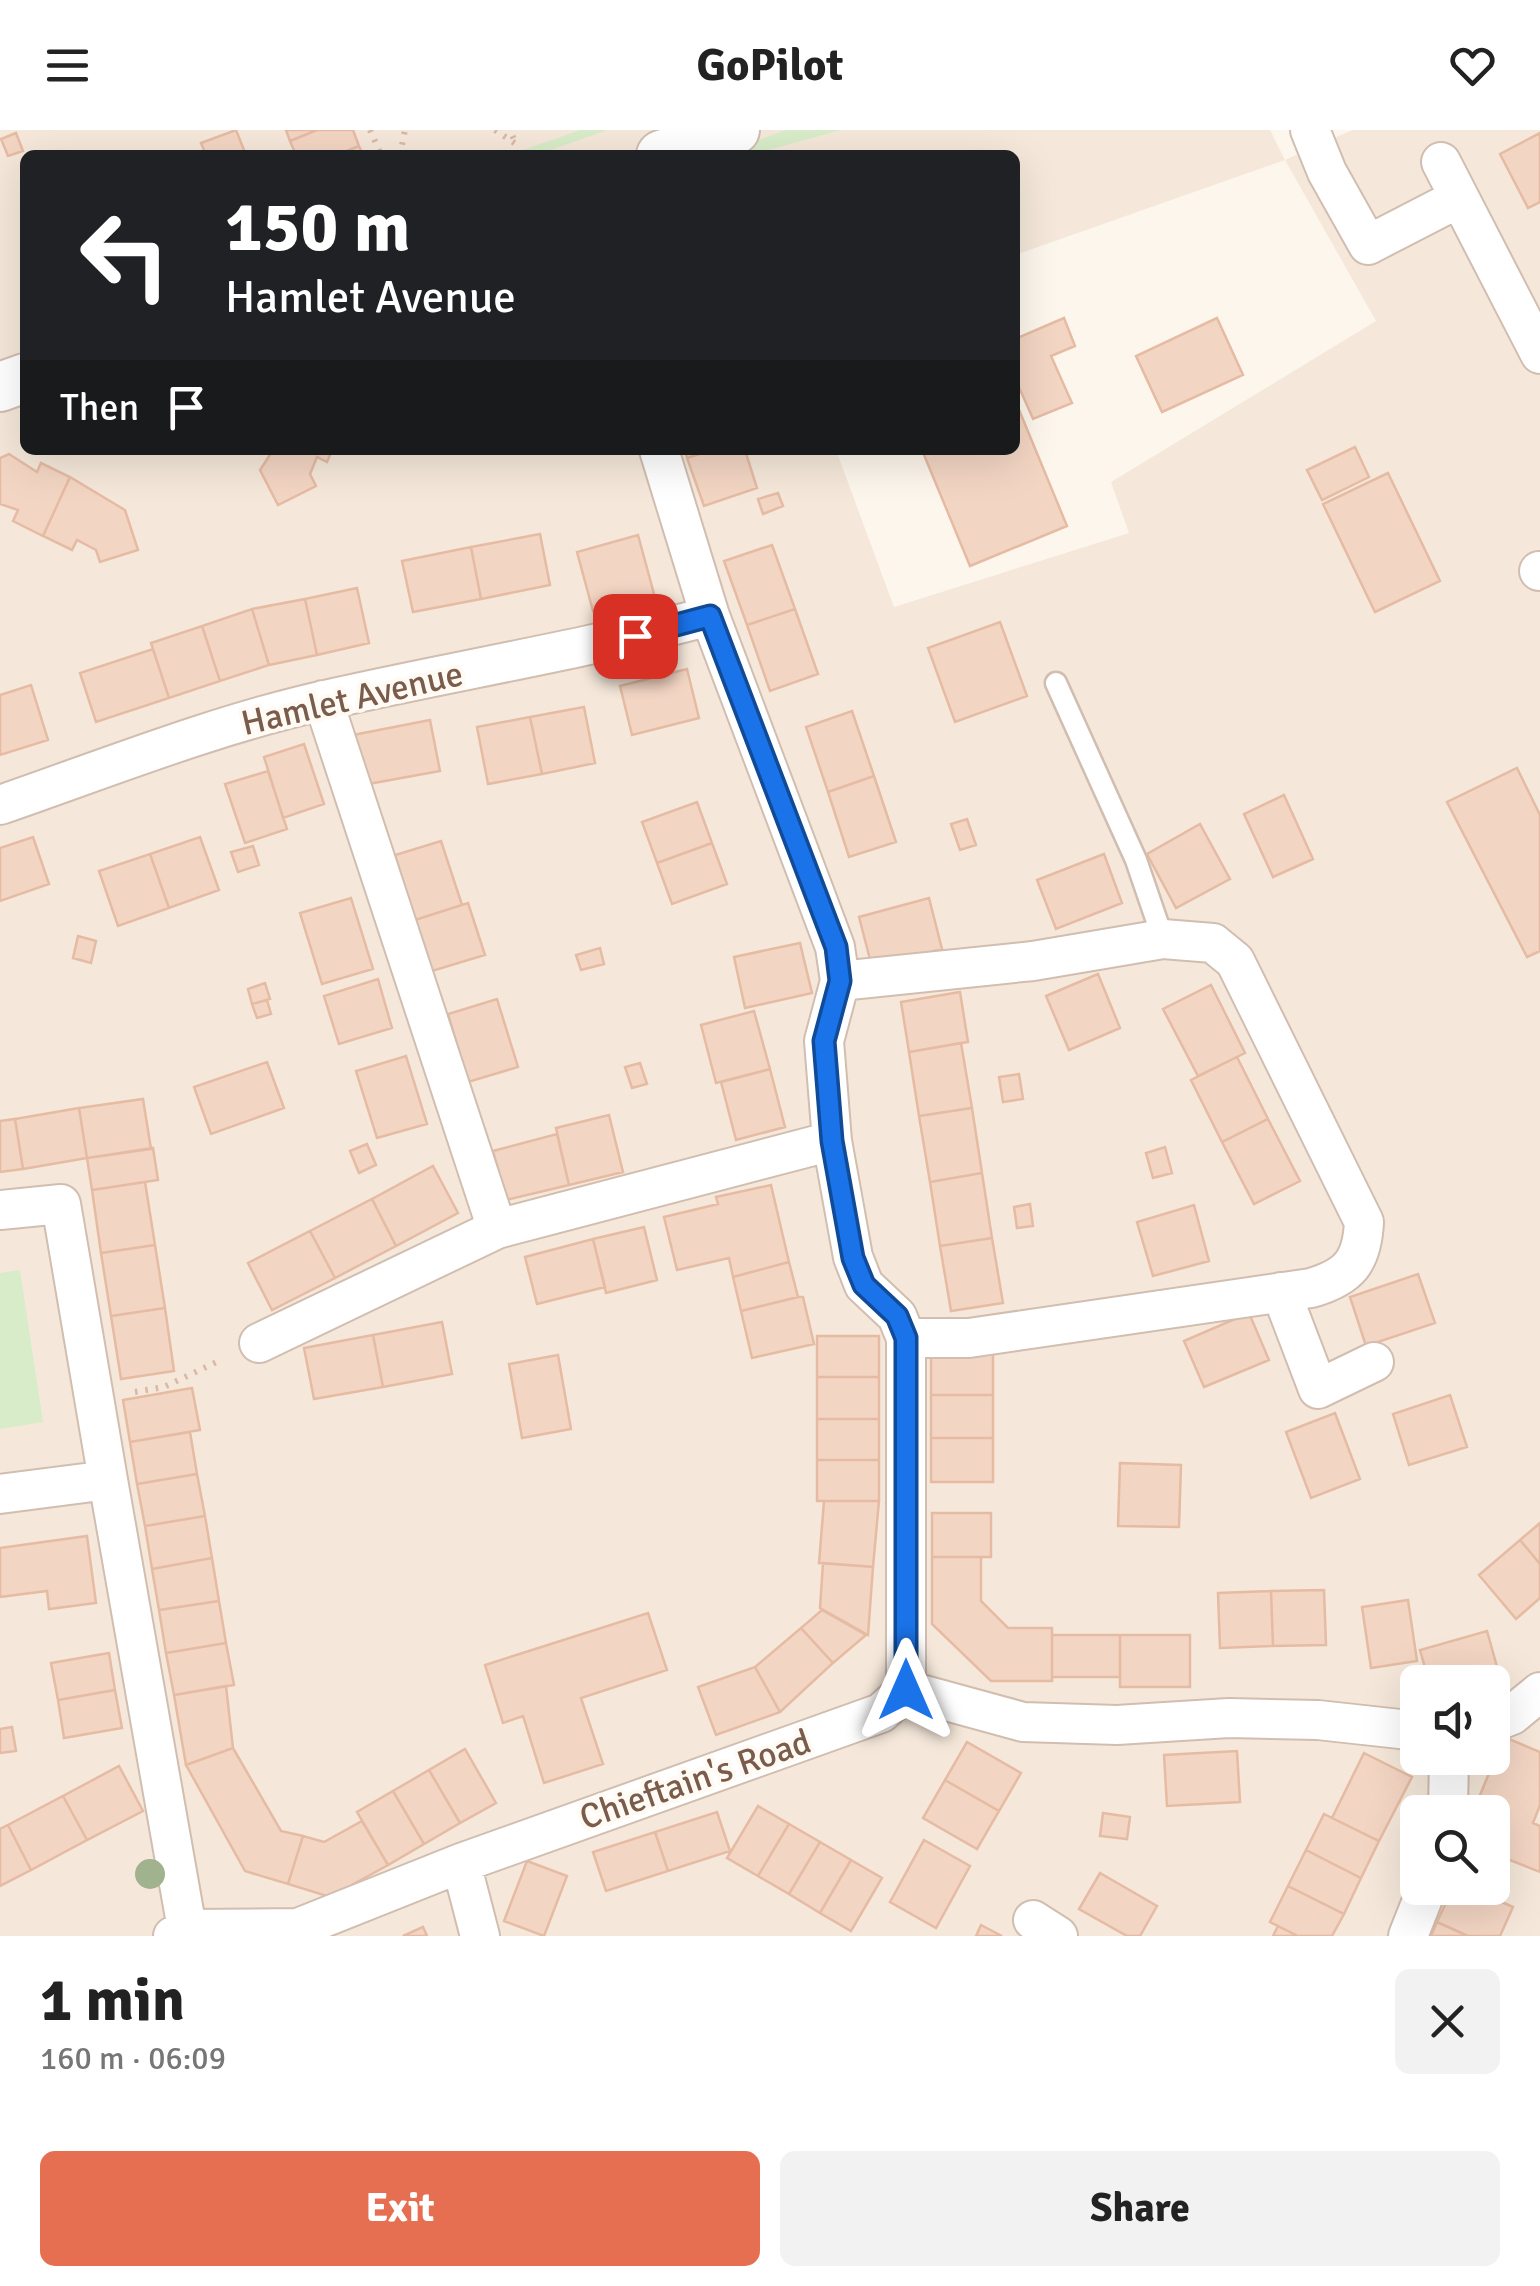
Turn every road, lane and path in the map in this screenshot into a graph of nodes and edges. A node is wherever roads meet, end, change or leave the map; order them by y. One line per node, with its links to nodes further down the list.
1 (496, 130): 2 (path)
2 (510, 130)
3 (735, 130): 5 (street)
4 (1310, 130): 7 (street)
5 (676, 150)
6 (1442, 162): 7 (street)
7 (1460, 198): 8 (street)
8 (1540, 354)
9 (661, 455): 10 (street)
10 (710, 616): 12 (street, Hamlet Avenue); 15 (street)
11 (1056, 682): 14 (lane)
12 (323, 700): 13 (street, Hamlet Avenue); 18 (street)
13 (0, 805)
14 (1163, 938): 15 (street); 19 (street)
15 (840, 981): 16 (street)
16 (832, 1141): 18 (street); 20 (street)
17 (0, 1210): 23 (street)
18 (497, 1229): 21 (street)
19 (1281, 1292): 20 (street); 22 (street)
20 (906, 1338): 26 (street)
21 (259, 1343): 23 (path)
22 (1374, 1362)
23 (94, 1398): 24 (street)
24 (108, 1480): 25 (street); 32 (street)
25 (0, 1494)
26 (906, 1690): 29 (street); 30 (street, Chieftain's Road)
27 (1540, 1692): 28 (street)
28 (1510, 1716)
29 (1400, 1730)
30 (460, 1863): 32 (street, Chieftain's Road); 33 (street)
31 (1420, 1905): 34 (street)
32 (180, 1933)
33 (480, 1936)
34 (1408, 1936)

